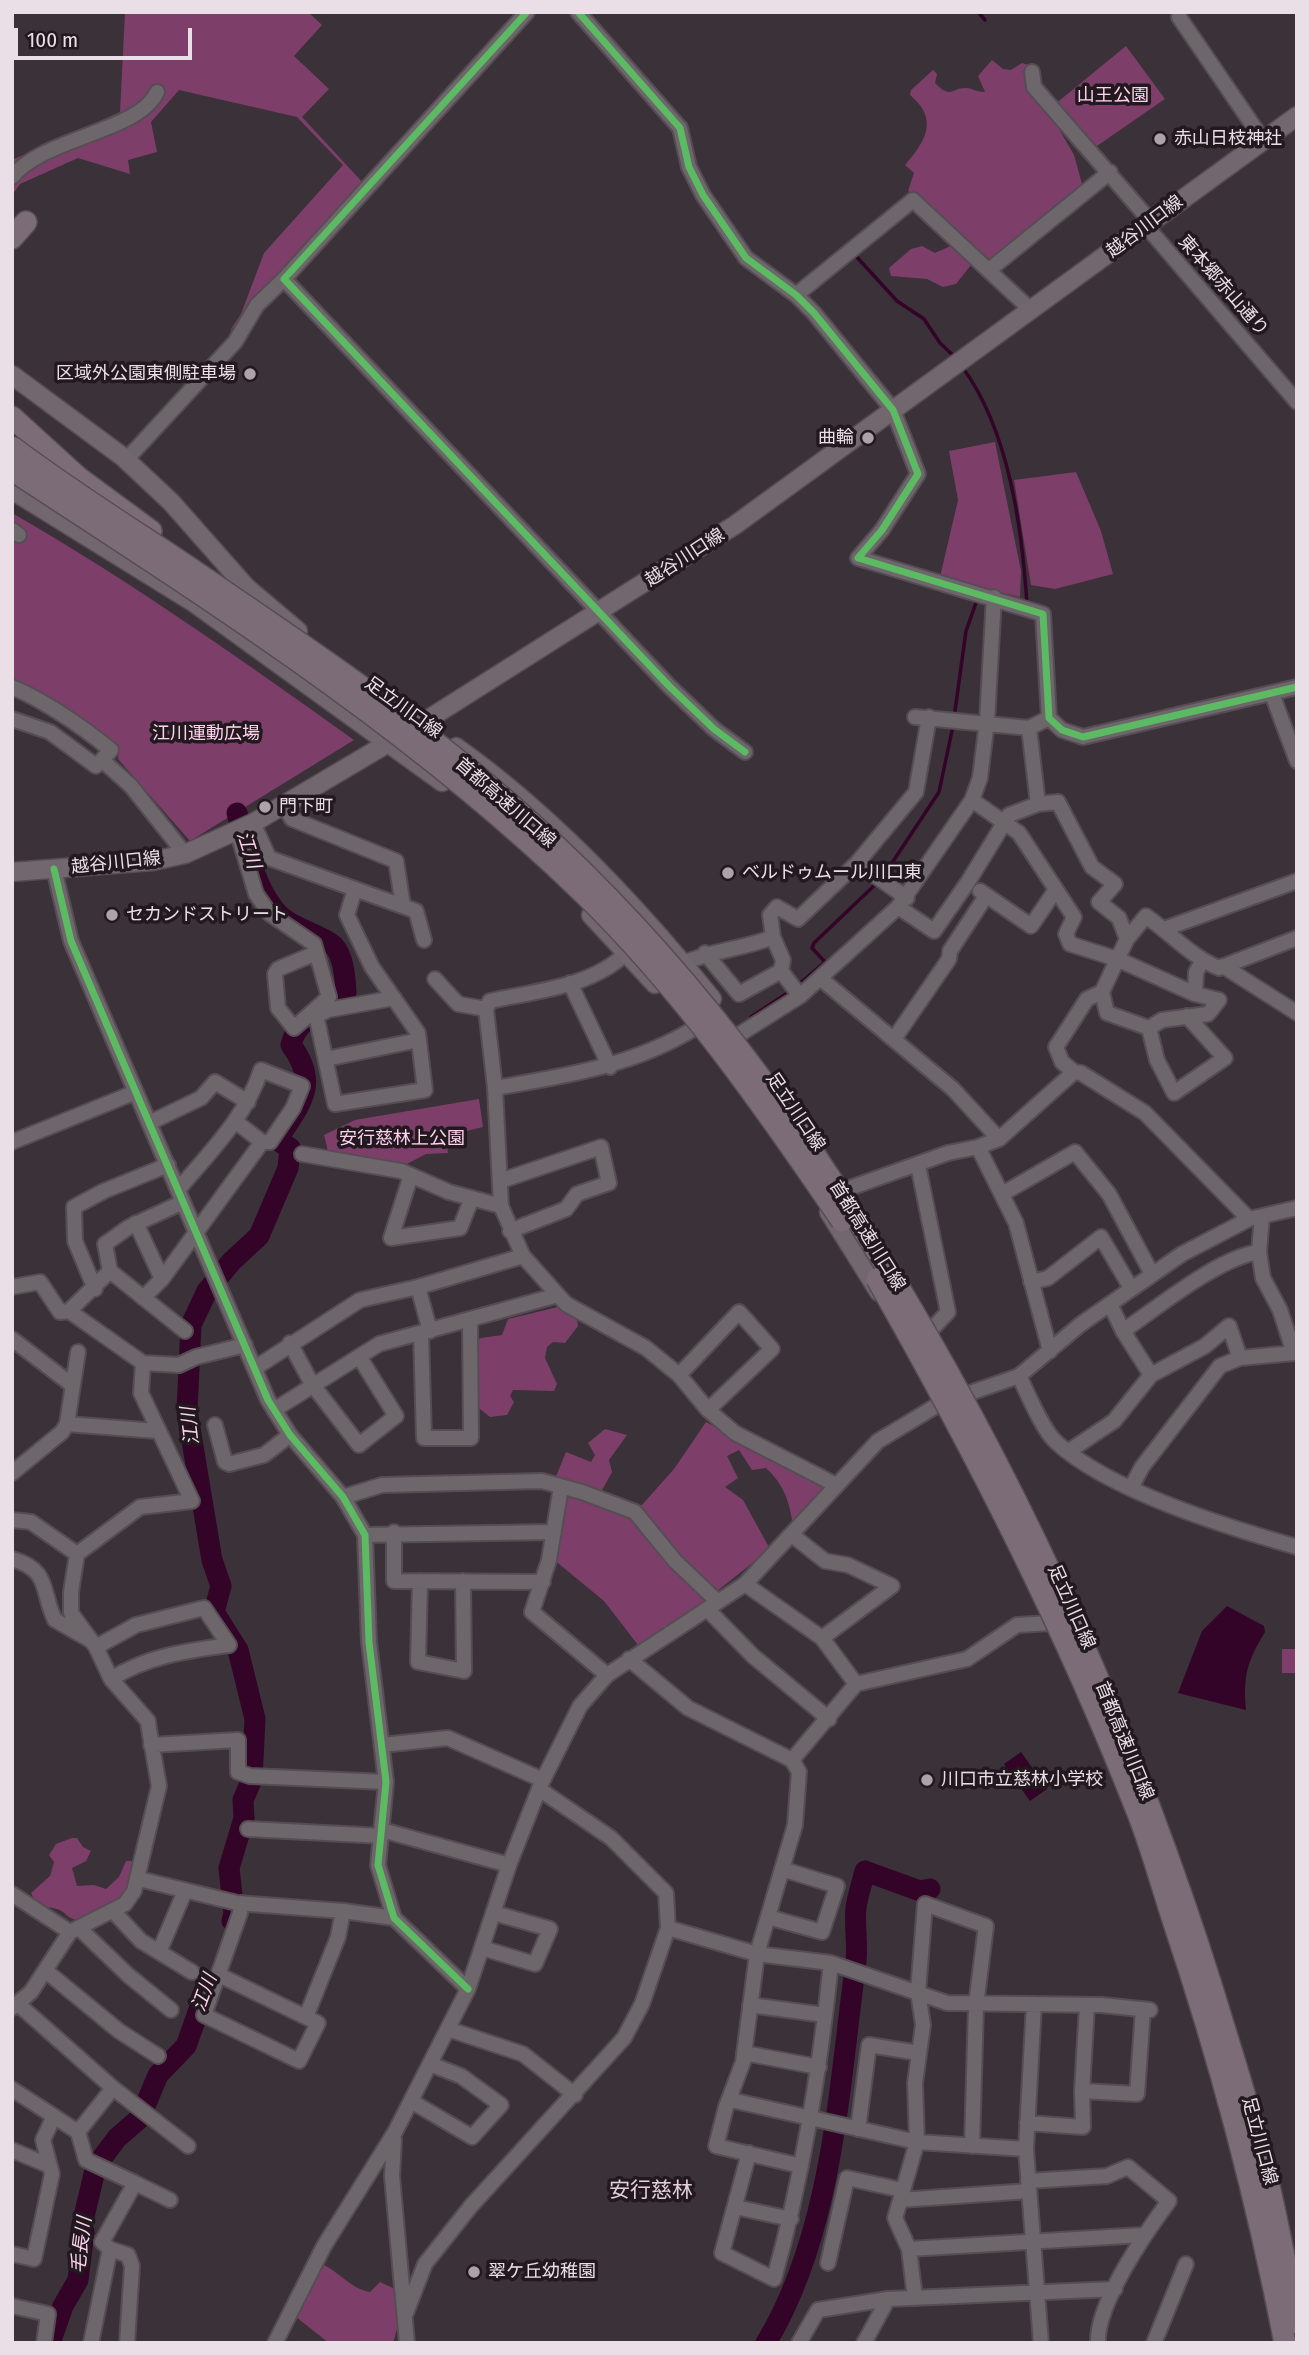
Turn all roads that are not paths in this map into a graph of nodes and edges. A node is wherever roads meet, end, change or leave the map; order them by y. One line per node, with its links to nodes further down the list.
1 (527, 12): 12 (street)
2 (579, 12): 13 (street)
3 (1179, 17): 7 (street)
4 (1031, 72): 8 (street, 東本郷赤山通り)
5 (157, 92): 9 (street)
6 (1297, 116): 7 (main road, 越谷川口線)
7 (1263, 140): 10 (main road, 越谷川口線)
8 (1110, 173): 10 (street, 東本郷赤山通り); 11 (street)
9 (12, 177)
10 (1149, 225): 14 (main road, 越谷川口線); 16 (street, 東本郷赤山通り)
11 (989, 270): 13 (street); 14 (street)
12 (284, 279): 20 (street); 25 (street)
13 (796, 295): 17 (street)
14 (1031, 310): 17 (main road, 越谷川口線)
15 (12, 375): 20 (main road, 足立川口線)
16 (1297, 402)
17 (893, 410): 24 (street); 25 (main road, 越谷川口線)
18 (12, 417): 23 (highway, bridge)
19 (12, 447): 23 (highway, 首都高速川口線, bridge)
20 (126, 460): 32 (main road, 足立川口線)
21 (12, 470): 272 (highway, 首都高速川口線, bridge)
22 (12, 490): 34 (main road, 足立川口線)
23 (219, 588): 261 (highway, 首都高速川口線, bridge)
24 (995, 597): 29 (street); 31 (street)
25 (600, 613): 32 (main road, 越谷川口線); 35 (street)
26 (12, 687): 37 (street)
27 (1297, 687): 28 (street)
28 (1272, 694): 29 (street); 36 (street)
29 (1049, 718): 33 (street)
30 (12, 719): 37 (street)
31 (987, 722): 33 (street); 38 (street); 44 (street)
32 (422, 723): 34 (main road, 越谷川口線); 64 (main road, 足立川口線)
33 (1029, 727): 40 (street)
34 (389, 742): 39 (main road, 越谷川口線); 60 (main road, 足立川口線)
35 (745, 752)
36 (1296, 757)
37 (103, 760): 43 (street)
38 (972, 800): 41 (street); 52 (street)
39 (283, 804): 42 (main road, 越谷川口線); 53 (street)
40 (1038, 804): 41 (street); 57 (street)
41 (1003, 822): 48 (street); 50 (street)
42 (245, 827): 43 (main road, 越谷川口線); 49 (street); 59 (street)
43 (185, 854): 45 (main road, 越谷川口線)
44 (858, 863): 52 (street); 55 (street)
45 (54, 869): 46 (main road, 越谷川口線); 87 (street)
46 (12, 872)
47 (1297, 881): 54 (street)
48 (968, 882): 51 (street); 52 (street)
49 (355, 889): 53 (street); 73 (street)
50 (1055, 891): 51 (street); 62 (street)
51 (986, 896): 81 (street)
52 (902, 902): 67 (street)
53 (403, 906): 58 (street)
54 (1164, 929): 57 (street); 63 (street)
55 (773, 937): 61 (street); 66 (street)
56 (1297, 938): 65 (street)
57 (1127, 939): 62 (street)
58 (424, 940)
59 (316, 953): 75 (street); 75 (street)
60 (626, 953): 69 (street); 78 (main road, 足立川口線)
61 (705, 953): 64 (street); 66 (street)
62 (1116, 960): 70 (street); 71 (street)
63 (1202, 962): 65 (street); 71 (street)
64 (684, 963): 80 (main road, 足立川口線)
65 (1223, 966): 76 (street)
66 (781, 971): 72 (street)
67 (820, 978): 72 (street); 81 (street)
68 (435, 979): 74 (street)
69 (570, 984): 74 (street); 84 (street)
70 (1102, 992): 79 (street); 85 (street)
71 (1195, 994): 77 (street)
72 (800, 996): 80 (street)
73 (394, 998): 75 (street); 82 (street)
74 (486, 1009): 86 (street)
75 (315, 1013): 83 (street)
76 (1297, 1013)
77 (1187, 1016): 79 (street); 79 (street)
78 (695, 1028): 84 (street); 144 (main road, 足立川口線)
79 (1149, 1028)
80 (740, 1034): 100 (main road, 足立川口線)
81 (894, 1039): 91 (street)
82 (419, 1040): 83 (street); 83 (street)
83 (326, 1059)
84 (610, 1067): 86 (street)
85 (1074, 1072): 91 (street); 106 (street)
86 (495, 1088): 99 (street)
87 (136, 1092): 90 (street); 92 (street)
88 (248, 1102): 89 (street); 90 (street); 93 (street)
89 (235, 1121): 93 (street); 102 (street)
90 (149, 1123): 96 (street)
91 (999, 1139): 94 (street)
92 (12, 1142)
93 (261, 1142): 109 (street)
94 (978, 1147): 97 (street); 101 (street)
95 (302, 1154): 98 (street)
96 (168, 1165): 102 (street); 119 (street)
97 (918, 1165): 100 (street); 125 (street)
98 (411, 1175): 103 (street); 103 (street)
99 (500, 1181): 104 (street); 108 (street)
100 (847, 1189): 125 (main road, 足立川口線)
101 (1002, 1194): 113 (street); 115 (street)
102 (180, 1196): 107 (street); 109 (street)
103 (472, 1198): 104 (street)
104 (501, 1206): 108 (street)
105 (1297, 1208): 106 (street)
106 (1255, 1218): 110 (street); 113 (street)
107 (136, 1223): 112 (street); 114 (street)
108 (510, 1231): 111 (street)
109 (196, 1232): 114 (street); 131 (street)
110 (1259, 1252): 127 (street); 134 (street)
111 (523, 1256): 117 (street); 120 (street)
112 (110, 1271): 119 (street); 121 (street)
113 (1152, 1274): 118 (street)
114 (162, 1279): 121 (street)
115 (1031, 1282): 118 (street); 132 (street)
116 (12, 1287): 123 (street)
117 (418, 1287): 128 (street); 130 (street)
118 (1131, 1288): 122 (street)
119 (95, 1289): 123 (street)
120 (558, 1295): 124 (street); 138 (street)
121 (144, 1298): 126 (street)
122 (1110, 1304): 127 (street); 132 (street)
123 (69, 1311): 136 (street)
124 (470, 1320): 128 (street); 128 (street)
125 (931, 1330): 143 (main road, 足立川口線)
126 (185, 1331)
127 (1123, 1331): 139 (street)
128 (425, 1332): 135 (street)
129 (12, 1339): 142 (street)
130 (290, 1343): 137 (street); 141 (street)
131 (245, 1345): 136 (street); 137 (street)
132 (1050, 1351): 140 (street)
133 (78, 1352): 142 (street)
134 (1240, 1357): 139 (street); 155 (street)
135 (360, 1358): 141 (street); 141 (street)
136 (143, 1363): 149 (street)
137 (255, 1367): 145 (street)
138 (679, 1375): 146 (street); 146 (street)
139 (1151, 1375): 151 (street)
140 (1019, 1376): 143 (street); 151 (street)
141 (313, 1384): 145 (street)
142 (72, 1385): 147 (street)
143 (967, 1394): 144 (street); 256 (main road, 足立川口線)
144 (941, 1403): 153 (street); 170 (main road, 足立川口線)
145 (274, 1410): 150 (street)
146 (708, 1410): 153 (street)
147 (67, 1423): 149 (street); 152 (street)
148 (215, 1425): 150 (street)
149 (157, 1431): 163 (street)
150 (290, 1435): 156 (street)
151 (1069, 1451): 155 (street)
152 (12, 1473)
153 (835, 1485): 161 (street)
154 (561, 1487): 156 (street); 159 (street); 169 (street)
155 (1131, 1488): 162 (street)
156 (343, 1497): 160 (street)
157 (12, 1520): 163 (street)
158 (394, 1532): 159 (street); 160 (street); 165 (street)
159 (554, 1532): 167 (street)
160 (366, 1535): 179 (street)
161 (792, 1535): 168 (street); 171 (street)
162 (1297, 1547)
163 (77, 1555): 172 (street)
164 (12, 1559): 172 (street)
165 (419, 1581): 166 (street); 166 (street)
166 (463, 1581): 167 (street)
167 (543, 1582): 174 (street)
168 (745, 1584): 169 (street); 171 (street)
169 (713, 1606): 173 (street); 177 (street)
170 (1051, 1623): 176 (street); 272 (main road, 足立川口線)
171 (822, 1638): 176 (street)
172 (94, 1644): 175 (street); 175 (street)
173 (629, 1659): 174 (street); 180 (street)
174 (607, 1675): 182 (street)
175 (111, 1679): 178 (street)
176 (856, 1684): 177 (street)
177 (829, 1719): 180 (street)
178 (151, 1745): 181 (street); 187 (street)
179 (382, 1745): 181 (street); 182 (street)
180 (792, 1760): 186 (street)
181 (386, 1782): 184 (street)
182 (541, 1784): 185 (street); 196 (street)
183 (248, 1829): 184 (street)
184 (382, 1833): 185 (street); 195 (street)
185 (509, 1865): 193 (street)
186 (782, 1869): 194 (street); 194 (street)
187 (139, 1879): 188 (street); 191 (street)
188 (185, 1891): 190 (street); 199 (street)
189 (12, 1894): 197 (street)
190 (241, 1903): 192 (street); 204 (street)
191 (113, 1911): 197 (street); 199 (street)
192 (343, 1911): 195 (street); 214 (street)
193 (494, 1913): 198 (street); 198 (street)
194 (768, 1917): 200 (street)
195 (394, 1919): 205 (street)
196 (668, 1928): 200 (street); 224 (street)
197 (74, 1930): 202 (street); 212 (street)
198 (482, 1948): 205 (street)
199 (159, 1952): 203 (street)
200 (757, 1954): 201 (street); 208 (street)
201 (831, 1962): 206 (street); 213 (street)
202 (46, 1971): 211 (street); 218 (street)
203 (192, 1972)
204 (219, 1975): 214 (street); 214 (street)
205 (468, 1989): 215 (street)
206 (918, 1992): 209 (street); 209 (street); 217 (street)
207 (1034, 2004): 209 (street); 210 (street); 229 (street)
208 (750, 2005): 213 (street); 216 (street)
209 (976, 2005): 235 (street)
210 (1087, 2005): 223 (street); 223 (street)
211 (15, 2006): 221 (street)
212 (171, 2010)
213 (825, 2015): 220 (street)
214 (306, 2017)
215 (448, 2029): 219 (street); 224 (street)
216 (744, 2053): 220 (street); 225 (street)
217 (919, 2053): 230 (street); 233 (street)
218 (158, 2056)
219 (430, 2064): 226 (street); 226 (street)
220 (819, 2067): 228 (street)
221 (113, 2088): 231 (street); 234 (street)
222 (12, 2089): 227 (street)
223 (1082, 2091): 229 (street)
224 (575, 2095): 260 (street)
225 (731, 2100): 228 (street); 238 (street)
226 (411, 2101): 232 (street)
227 (54, 2116): 231 (street); 239 (street)
228 (811, 2120): 230 (street); 240 (street)
229 (1027, 2123): 236 (street)
230 (858, 2129): 233 (street)
231 (78, 2132): 241 (street)
232 (395, 2132): 260 (street); 265 (street)
233 (917, 2142): 235 (street); 243 (street)
234 (188, 2146)
235 (972, 2146): 236 (street)
236 (1026, 2149): 242 (street)
237 (12, 2150): 239 (street)
238 (749, 2153): 240 (street); 245 (street)
239 (50, 2166): 251 (street)
240 (801, 2166): 246 (street)
241 (135, 2183): 244 (street); 249 (street)
242 (1029, 2186): 243 (street); 247 (street); 248 (street)
243 (901, 2195): 250 (street); 252 (street)
244 (170, 2200)
245 (735, 2207): 246 (street); 246 (street)
246 (791, 2219)
247 (1143, 2235): 248 (street); 254 (street)
248 (1033, 2242): 250 (street); 255 (street)
249 (110, 2249): 263 (street); 264 (street)
250 (909, 2249): 257 (street)
251 (12, 2254)
252 (828, 2263)
253 (1186, 2264): 271 (street)
254 (1115, 2289): 255 (street); 270 (street)
255 (1037, 2293): 257 (street); 269 (street)
256 (1297, 2294)
257 (915, 2298): 258 (street)
258 (888, 2299): 267 (street); 268 (street)
259 (12, 2306): 262 (street)
260 (406, 2313): 266 (street)
261 (1297, 2323)
262 (44, 2343)
263 (91, 2343)
264 (127, 2343)
265 (275, 2343)
266 (407, 2343)
267 (799, 2343)
268 (864, 2343)
269 (1041, 2343)
270 (1098, 2343)
271 (1154, 2343)
272 (1283, 2343)

